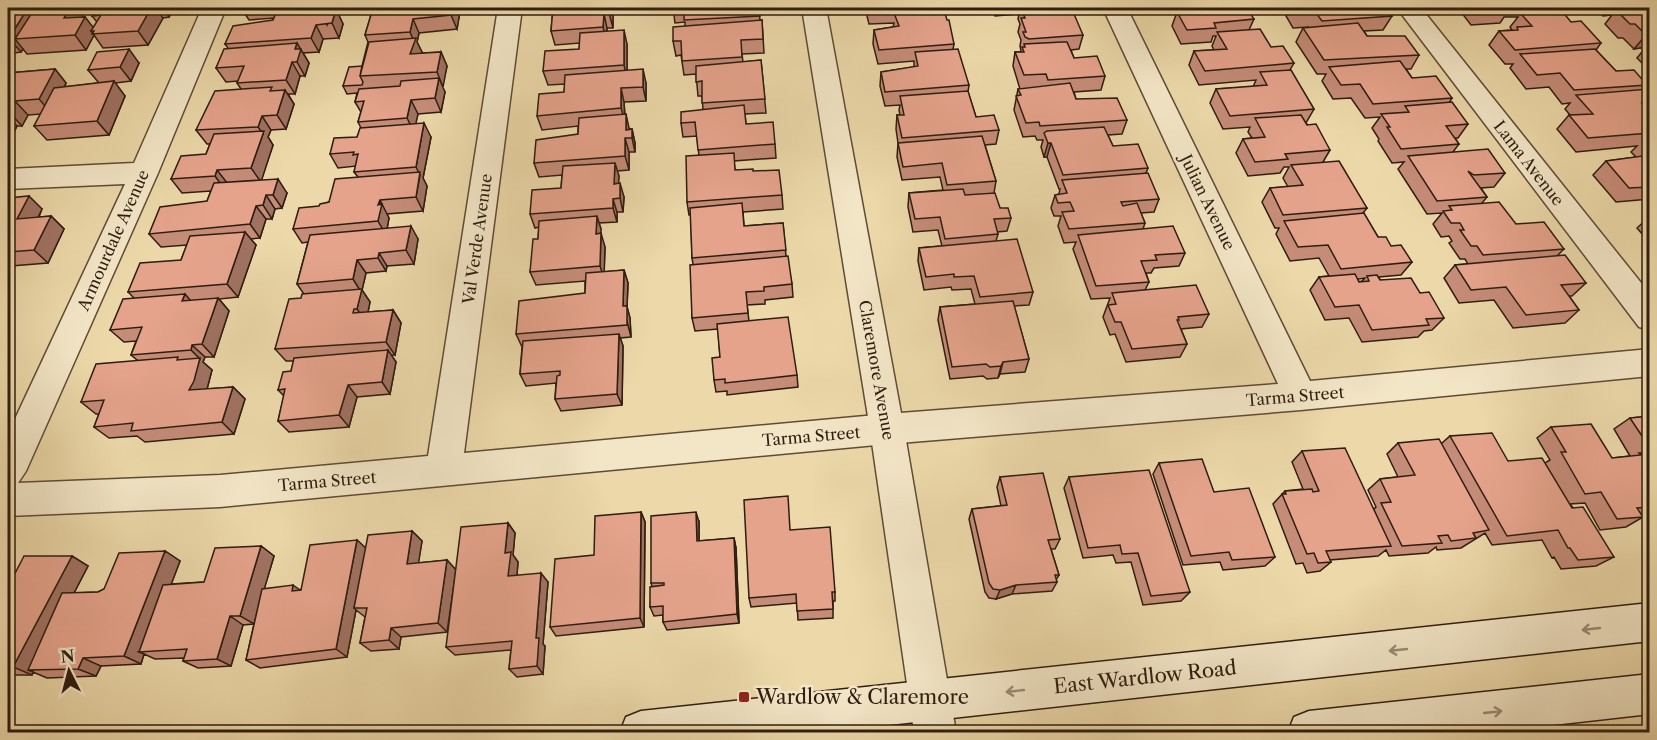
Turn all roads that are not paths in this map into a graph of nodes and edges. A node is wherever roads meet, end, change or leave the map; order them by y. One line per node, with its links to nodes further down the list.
1 (214, 8): 6 (street, Armourdale Avenue)
2 (510, 8): 12 (street, Val Verde Avenue)
3 (814, 8): 11 (street, Claremore Avenue)
4 (1115, 8): 10 (street, Julian Avenue)
5 (1409, 8): 8 (street, Lama Avenue)
6 (144, 173): 7 (street); 13 (street, Armourdale Avenue)
7 (8, 179)
8 (1650, 318)
9 (1650, 362): 10 (street, Tarma Street)
10 (1301, 396): 11 (street, Tarma Street)
11 (887, 429): 12 (street, Tarma Street); 17 (street, Claremore Avenue)
12 (444, 470): 14 (street, Tarma Street)
13 (8, 471)
14 (8, 500)
15 (1650, 622): 17 (street, East Wardlow Road, one-way to 17)
16 (1650, 694): 19 (street, one-way to 16)
17 (932, 717): 18 (street, East Wardlow Road)
18 (641, 732)
19 (1309, 732)

